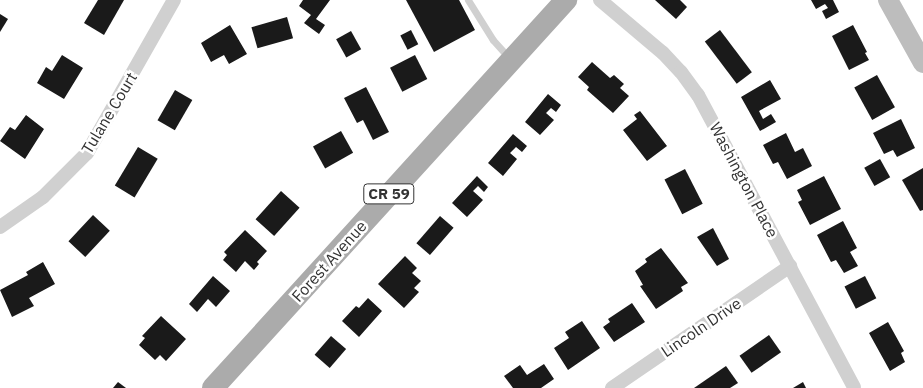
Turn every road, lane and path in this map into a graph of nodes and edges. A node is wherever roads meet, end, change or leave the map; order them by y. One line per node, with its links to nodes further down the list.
1 (174, 0): 8 (street, Tulane Court)
2 (468, 0): 6 (lane)
3 (566, 0): 6 (main road, Forest Avenue / CR 59)
4 (600, 0): 9 (street, Washington Place)
5 (888, 0): 7 (street)
6 (511, 60): 11 (main road, Forest Avenue / CR 59)
7 (923, 63)
8 (0, 227)
9 (790, 266): 10 (street, Washington Place); 12 (street, Lincoln Drive)
10 (854, 387)
11 (213, 388)
12 (612, 388)

